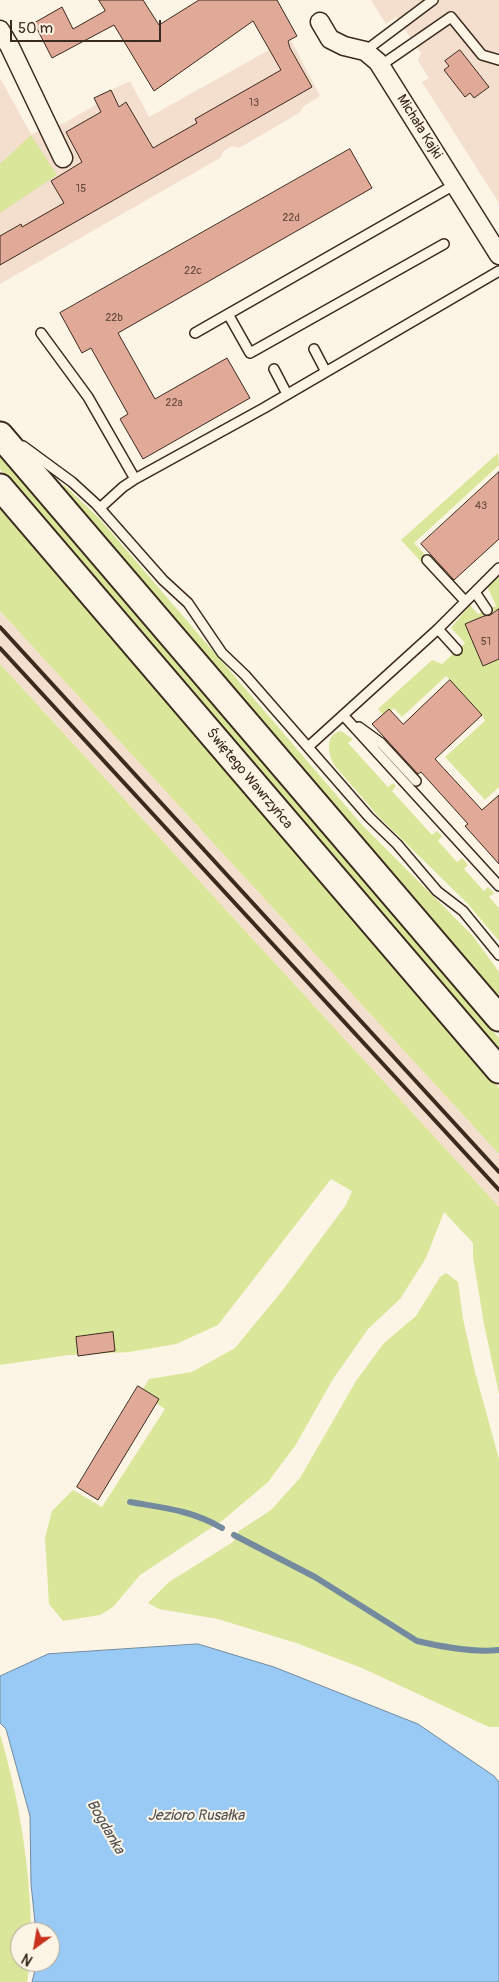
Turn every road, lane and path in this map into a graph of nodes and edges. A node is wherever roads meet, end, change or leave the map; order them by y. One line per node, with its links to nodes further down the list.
1 (433, 0): 4 (lane)
2 (320, 22): 4 (street)
3 (0, 30): 7 (street)
4 (365, 51): 6 (street, Michała Kajki)
5 (499, 60): 6 (lane)
6 (380, 66): 8 (street, Michała Kajki)
7 (62, 158)
8 (454, 184): 10 (street, Michała Kajki); 12 (lane)
9 (444, 244): 12 (lane)
10 (499, 255)
11 (499, 271): 17 (lane)
12 (228, 314): 14 (lane)
13 (41, 333): 21 (lane)
14 (195, 333)
15 (314, 349): 17 (lane)
16 (274, 370): 18 (lane)
17 (326, 372): 18 (lane)
18 (287, 394): 21 (lane)
19 (0, 428): 23 (lane)
20 (0, 435): 36 (main road)
21 (135, 480): 23 (lane)
22 (0, 487): 37 (main road, Świętego Wawrzyńca)
23 (100, 508): 32 (lane)
24 (427, 560): 27 (lane)
25 (499, 568): 26 (lane)
26 (475, 592): 27 (lane); 28 (lane)
27 (465, 602): 29 (lane)
28 (487, 610)
29 (438, 629): 30 (lane); 31 (lane)
30 (458, 650)
31 (342, 715): 32 (lane); 33 (lane); 34 (lane)
32 (308, 747): 35 (lane)
33 (416, 781)
34 (499, 886)
35 (499, 955)
36 (499, 1018)
37 (499, 1070)

